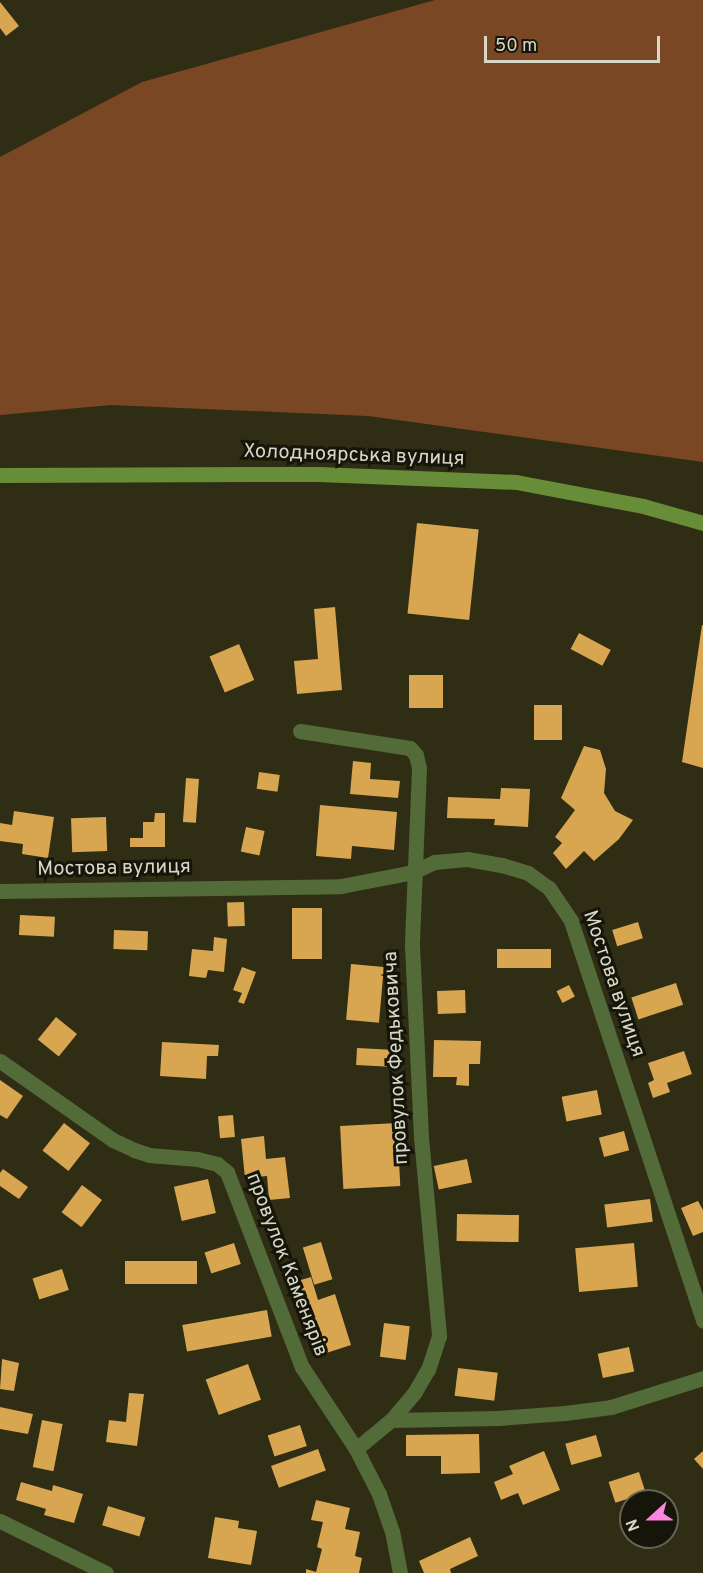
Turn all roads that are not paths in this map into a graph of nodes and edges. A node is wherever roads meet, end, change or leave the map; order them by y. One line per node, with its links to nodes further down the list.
1 (0, 475): 2 (main road, Холодноярська вулиця)
2 (703, 523)
3 (300, 731): 4 (street, провулок Федьковича)
4 (413, 872): 5 (street, Мостова вулиця); 7 (street, Мостова вулиця); 9 (street, провулок Федьковича)
5 (0, 891)
6 (0, 1061): 10 (street, провулок Каменярів)
7 (703, 1321)
8 (703, 1377): 9 (street)
9 (391, 1420): 10 (street, провулок Федьковича)
10 (356, 1449): 13 (street, провулок Каменярів)
11 (0, 1521): 12 (street)
12 (106, 1573)
13 (400, 1573)

